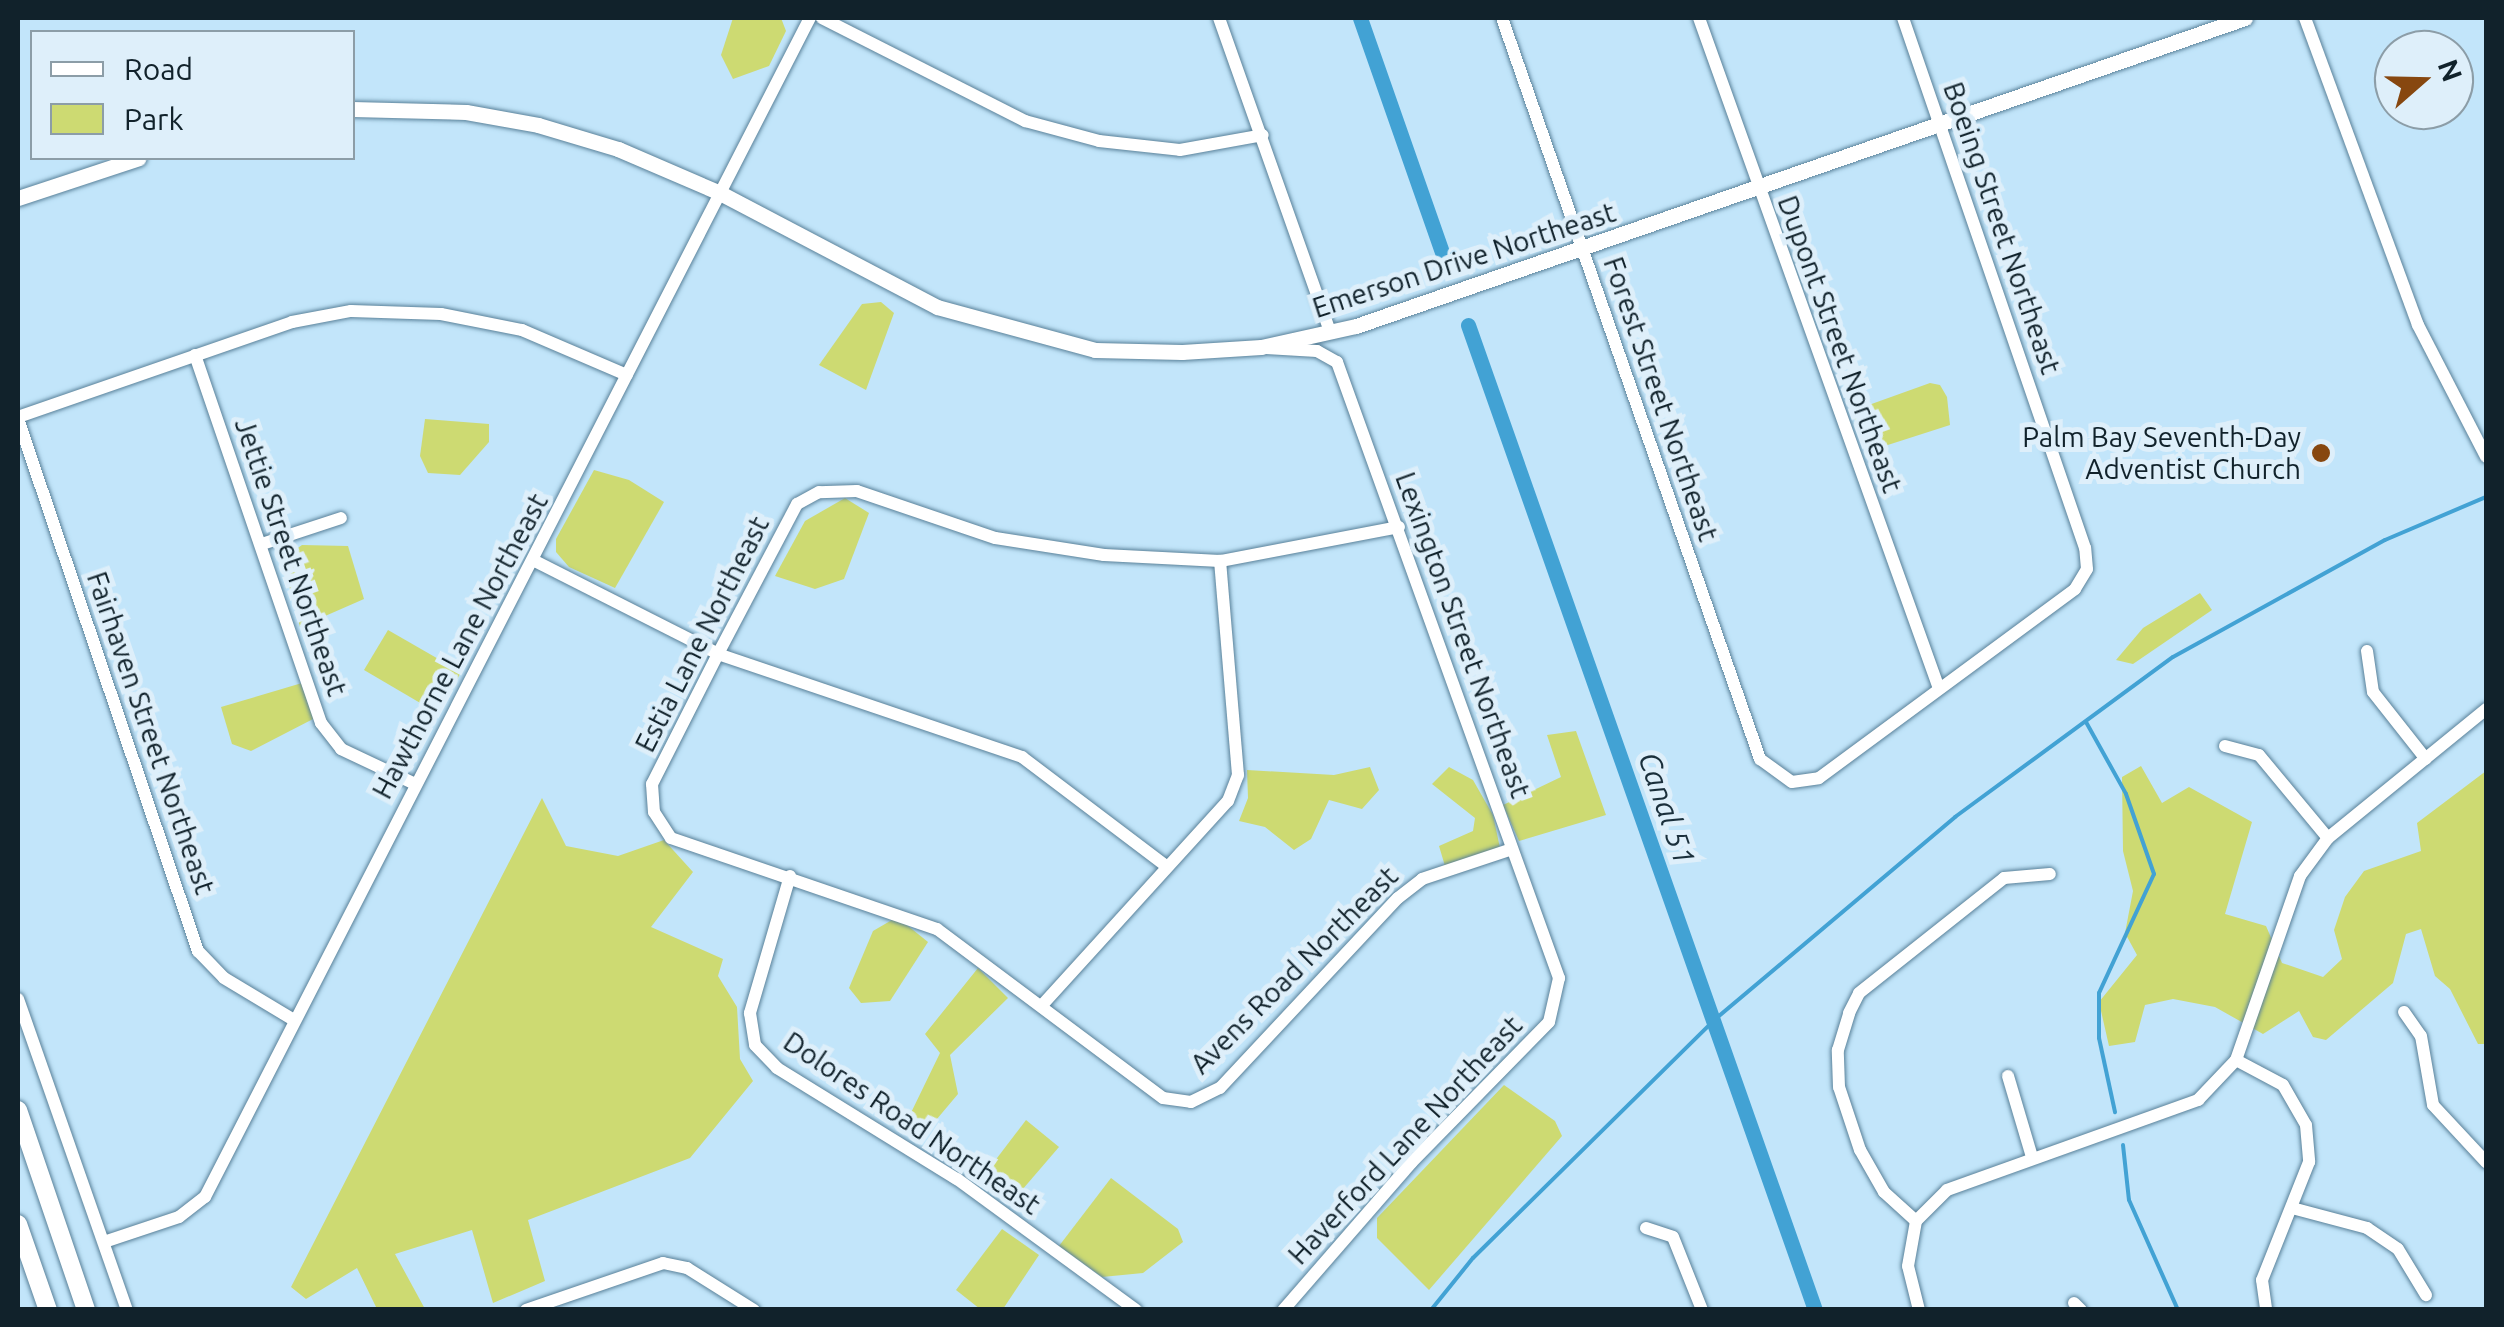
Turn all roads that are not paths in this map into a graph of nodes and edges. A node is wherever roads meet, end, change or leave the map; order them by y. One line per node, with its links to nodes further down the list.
1 (810, 18): 14 (street, Hawthorne Lane Northeast)
2 (822, 18): 11 (street)
3 (1219, 18): 11 (street)
4 (1502, 18): 16 (street, Forest Street Northeast)
5 (1699, 18): 13 (street, Dupont Street Northeast)
6 (1903, 18): 10 (street, Boeing Street Northeast)
7 (2245, 18): 10 (street, Emerson Drive Northeast)
8 (2305, 18): 22 (street)
9 (355, 109): 14 (street, Emerson Drive Northeast)
10 (1940, 124): 13 (street, Emerson Drive Northeast); 30 (street, Boeing Street Northeast)
11 (1263, 136): 17 (street)
12 (134, 160): 15 (street)
13 (1756, 188): 16 (street, Emerson Drive Northeast); 30 (street, Dupont Street Northeast)
14 (720, 193): 18 (street, Emerson Drive Northeast); 20 (street, Hawthorne Lane Northeast)
15 (18, 198)
16 (1582, 248): 17 (street, Emerson Drive Northeast); 30 (street, Forest Street Northeast)
17 (1330, 332): 18 (street, Emerson Drive Northeast)
18 (1261, 347): 24 (street, Lexington Street Northeast)
19 (195, 356): 20 (street); 21 (street); 25 (street, Jettie Street Northeast)
20 (627, 376): 27 (street, Hawthorne Lane Northeast)
21 (18, 418): 45 (street, Fairhaven Street Northeast)
22 (2486, 457)
23 (341, 518): 25 (street)
24 (1398, 527): 26 (street); 37 (street, Lexington Street Northeast)
25 (262, 544): 34 (street, Jettie Street Northeast)
26 (1220, 560): 29 (street, Estia Lane Northeast); 38 (street)
27 (535, 562): 29 (street); 34 (street, Hawthorne Lane Northeast)
28 (2367, 651): 33 (street)
29 (718, 654): 35 (street, Estia Lane Northeast); 38 (street)
30 (1938, 686)
31 (2486, 709): 33 (street)
32 (2224, 746): 36 (street)
33 (2426, 759): 36 (street)
34 (415, 784): 45 (street, Hawthorne Lane Northeast)
35 (654, 812): 40 (street, Avens Road Northeast)
36 (2328, 838): 46 (street)
37 (1512, 849): 42 (street, Lexington Street Northeast); 43 (street, Avens Road Northeast)
38 (1165, 865): 43 (street)
39 (2050, 874): 52 (street)
40 (790, 876): 43 (street, Avens Road Northeast); 62 (street, Dolores Road Northeast)
41 (18, 999): 55 (street)
42 (1558, 1002): 63 (street, Haverford Lane Northeast)
43 (1044, 1003)
44 (2404, 1012): 50 (street)
45 (294, 1020): 55 (street, Hawthorne Lane Northeast)
46 (2236, 1060): 49 (street); 51 (street)
47 (2008, 1076): 49 (street)
48 (18, 1110): 58 (main road)
49 (2032, 1158): 52 (street)
50 (2486, 1162)
51 (2292, 1208): 56 (street); 66 (street)
52 (1916, 1221): 65 (street)
53 (18, 1224): 57 (main road)
54 (1646, 1228): 64 (street)
55 (104, 1242): 59 (street)
56 (2426, 1294)
57 (48, 1310)
58 (86, 1310)
59 (127, 1310)
60 (526, 1310): 61 (street)
61 (754, 1310)
62 (1136, 1310)
63 (1283, 1310)
64 (1702, 1310)
65 (1920, 1310)
66 (2266, 1310)

